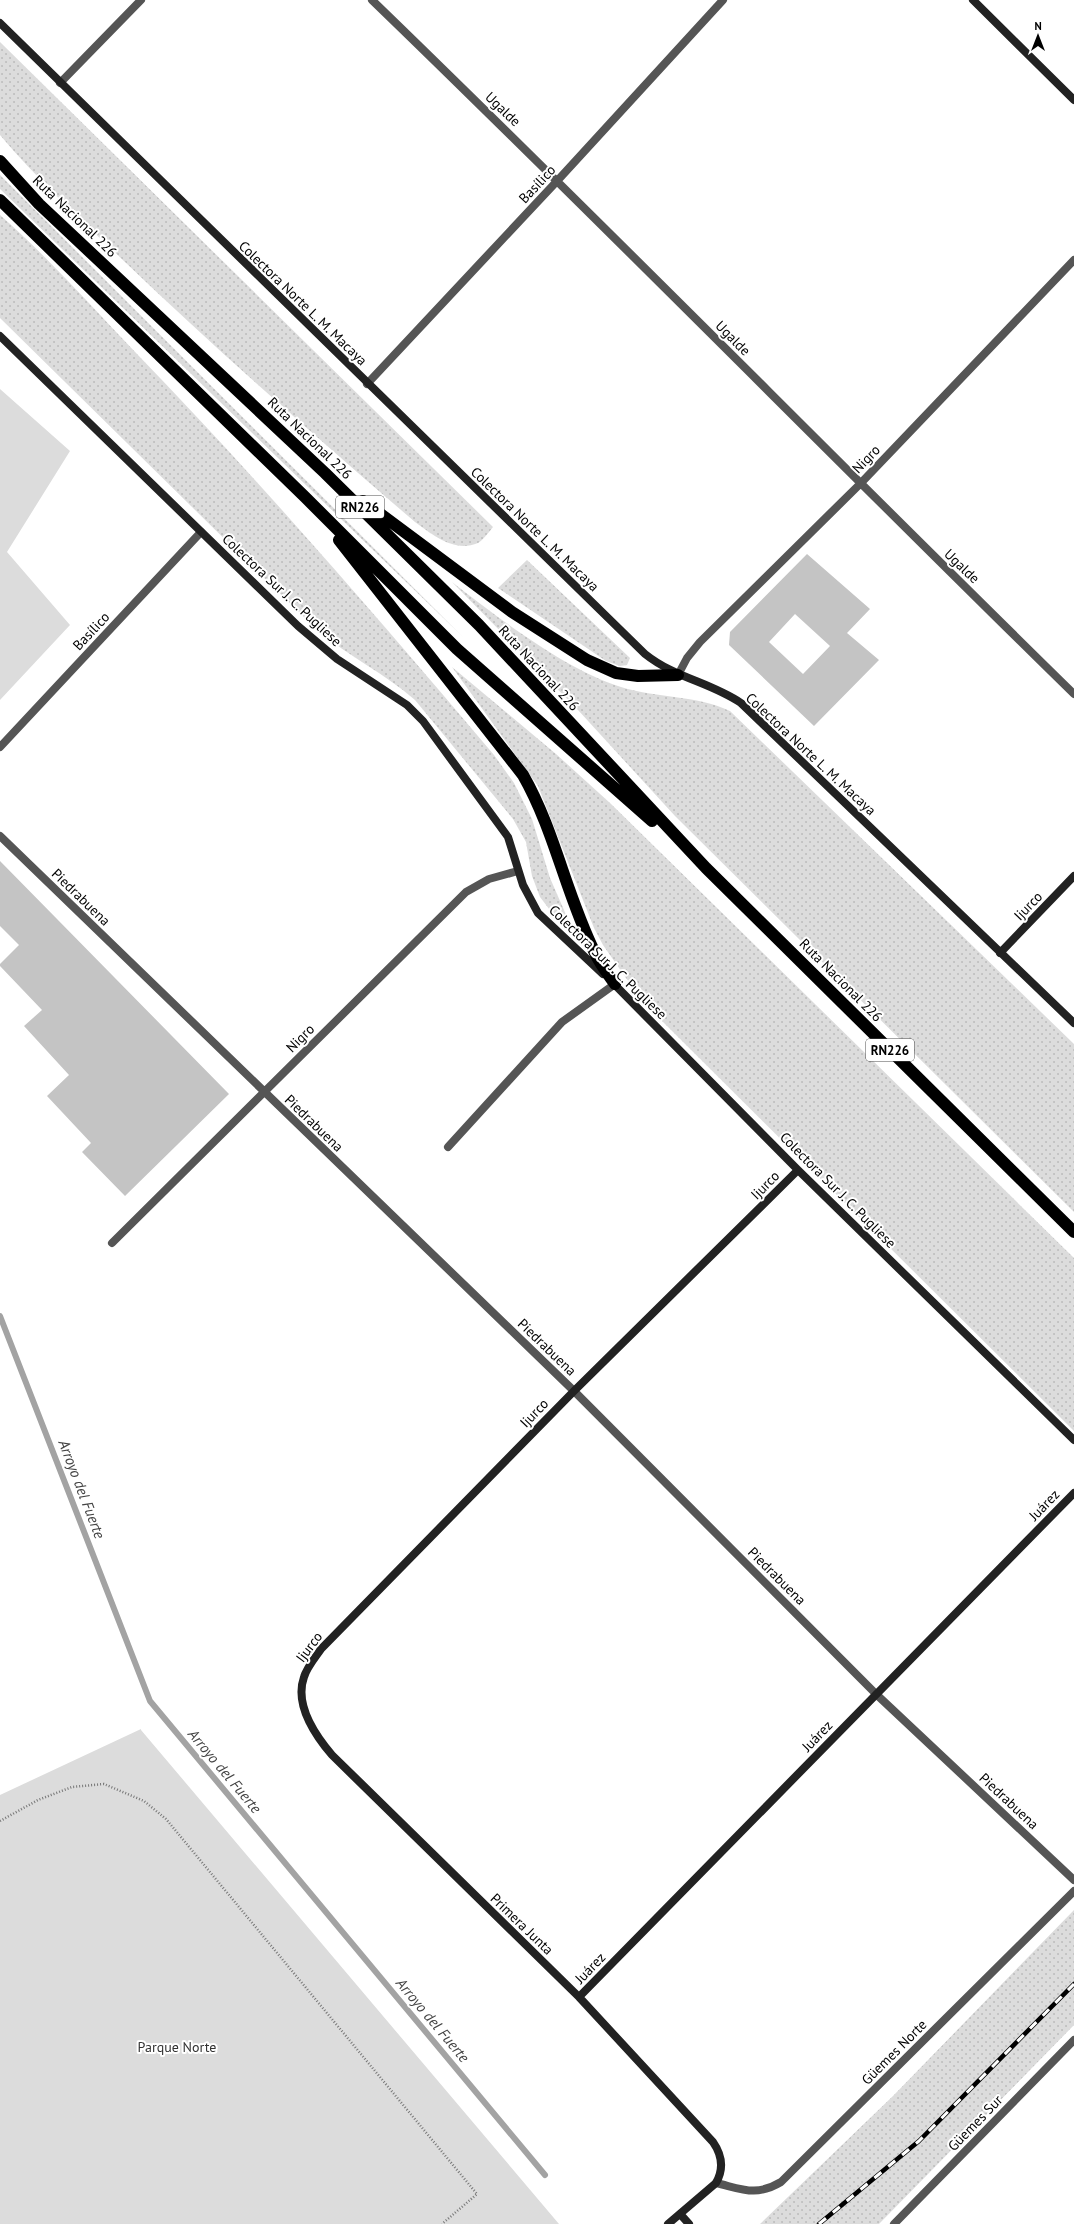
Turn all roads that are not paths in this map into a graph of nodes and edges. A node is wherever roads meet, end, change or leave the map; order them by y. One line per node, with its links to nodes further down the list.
1 (141, 0): 6 (street)
2 (372, 0): 9 (street, Ugalde)
3 (724, 0): 9 (street, Basílico)
4 (973, 0): 7 (street)
5 (0, 23): 6 (street, Colectora Norte L. M. Macaya)
6 (60, 83): 13 (street, Colectora Norte L. M. Macaya)
7 (1074, 100)
8 (0, 161): 14 (highway, Ruta Nacional 226 / RN226)
9 (558, 180): 13 (street, Basílico); 15 (street, Ugalde)
10 (0, 200): 16 (highway, Ruta Nacional 226 / RN226)
11 (1074, 260): 15 (street, Nigro)
12 (0, 336): 17 (street, Colectora Sur J. C. Pugliese)
13 (367, 384): 18 (street, Colectora Norte L. M. Macaya)
14 (325, 473): 18 (highway); 22 (highway, Ruta Nacional 226 / RN226)
15 (860, 484): 18 (street, Nigro); 19 (street, Ugalde)
16 (305, 497): 22 (highway, Ruta Nacional 226 / RN226); 26 (highway)
17 (201, 532): 20 (street, Basílico); 23 (street, Colectora Sur J. C. Pugliese)
18 (678, 675): 25 (street, Colectora Norte L. M. Macaya)
19 (1074, 694)
20 (0, 747)
21 (0, 836): 28 (street, Piedrabuena)
22 (706, 868): 31 (highway, Ruta Nacional 226 / RN226)
23 (518, 870): 26 (street, Colectora Sur J. C. Pugliese); 28 (street, Nigro)
24 (1074, 876): 25 (street, Ijurco)
25 (1000, 953): 27 (street, Colectora Norte L. M. Macaya)
26 (614, 984): 29 (street); 30 (street, Colectora Sur J. C. Pugliese)
27 (1074, 1023)
28 (263, 1092): 32 (street, Nigro); 33 (street, Piedrabuena)
29 (448, 1147)
30 (798, 1170): 33 (street, Ijurco); 34 (street, Colectora Sur J. C. Pugliese)
31 (1074, 1232)
32 (112, 1243)
33 (574, 1391): 36 (street, Ijurco); 37 (street, Piedrabuena)
34 (1074, 1440)
35 (1074, 1493): 37 (street, Juárez)
36 (302, 1684): 40 (street, Primera Junta)
37 (877, 1695): 38 (street, Piedrabuena); 40 (street, Juárez)
38 (1074, 1880)
39 (1074, 1892): 42 (street, Güemes Norte)
40 (579, 1997): 42 (street, Primera Junta)
41 (1074, 2040): 46 (street, Güemes Sur)
42 (716, 2183): 43 (street)
43 (681, 2215): 44 (street); 45 (street)
44 (668, 2224)
45 (689, 2224)
46 (894, 2224)

